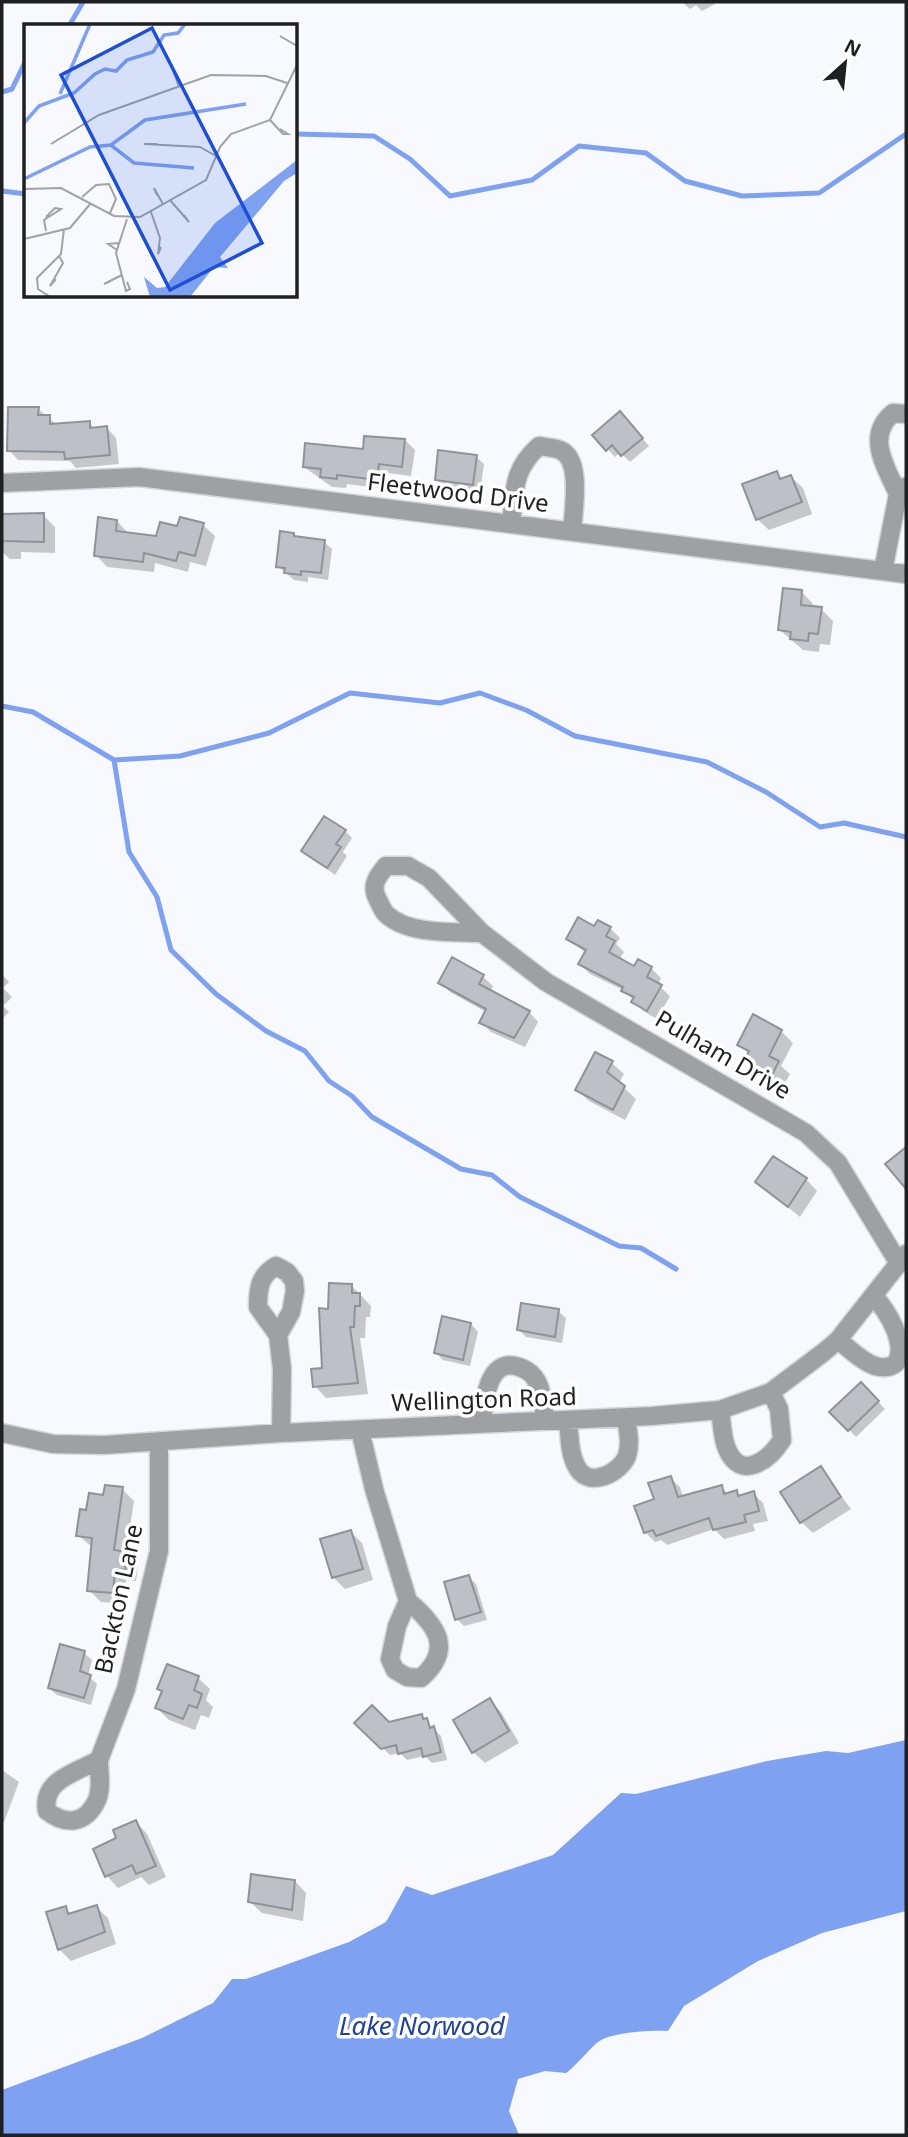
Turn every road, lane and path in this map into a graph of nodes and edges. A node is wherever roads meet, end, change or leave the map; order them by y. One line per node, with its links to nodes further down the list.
1 (906, 414): 3 (street)
2 (2, 483): 4 (street, Fleetwood Drive)
3 (902, 489): 6 (street)
4 (511, 524): 5 (street, Fleetwood Drive); 5 (street)
5 (572, 532): 6 (street, Fleetwood Drive)
6 (883, 571): 7 (street, Fleetwood Drive)
7 (906, 573)
8 (482, 933): 8 (street, Pulham Drive); 9 (street, Pulham Drive)
9 (902, 1258): 10 (street, Wellington Road)
10 (874, 1296): 12 (street, Wellington Road); 12 (street)
11 (278, 1335): 21 (street)
12 (838, 1340): 13 (street, Wellington Road)
13 (771, 1392): 14 (street, Wellington Road); 14 (street)
14 (720, 1410): 15 (street, Wellington Road)
15 (626, 1418): 17 (street, Wellington Road); 17 (street)
16 (545, 1419): 17 (street, Wellington Road); 18 (street, Wellington Road); 18 (street)
17 (568, 1421)
18 (482, 1423): 19 (street, Wellington Road)
19 (360, 1430): 21 (street, Wellington Road); 23 (street)
20 (2, 1433): 22 (street, Wellington Road)
21 (281, 1433): 22 (street, Wellington Road)
22 (159, 1443): 24 (street, Backton Lane)
23 (408, 1601)
24 (99, 1760)

